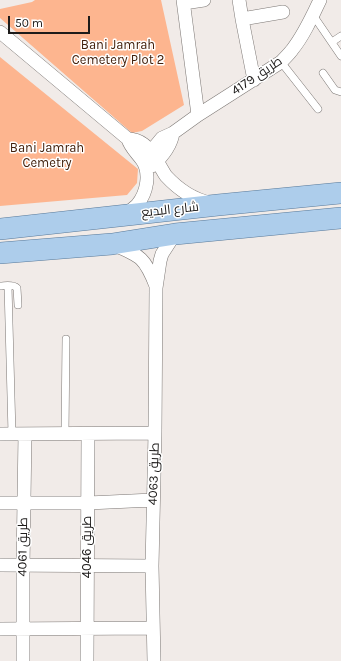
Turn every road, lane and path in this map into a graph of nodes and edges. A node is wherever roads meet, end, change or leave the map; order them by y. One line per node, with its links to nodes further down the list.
1 (204, 0): 4 (street)
2 (239, 0): 7 (street)
3 (320, 0): 6 (street, طريق 4179)
4 (184, 2): 17 (street)
5 (282, 12): 7 (street)
6 (313, 15): 10 (lane); 12 (street, طريق 4179)
7 (242, 20): 14 (street)
8 (0, 32): 18 (street)
9 (341, 36): 10 (lane)
10 (332, 42): 11 (lane)
11 (341, 56)
12 (281, 62): 14 (street, طريق 4179); 16 (lane)
13 (322, 73): 15 (lane)
14 (254, 80): 17 (street, طريق 4179)
15 (341, 92)
16 (318, 109)
17 (198, 115): 18 (street, طريق 4179)
18 (149, 161): 20 (street); 21 (street)
19 (341, 193): 20 (main road, شارع البديع)
20 (218, 205): 21 (main road, شارع البديع)
21 (123, 215): 23 (main road, شارع البديع)
22 (341, 218): 24 (main road, شارع البديع)
23 (0, 229)
24 (175, 234): 25 (main road, شارع البديع); 28 (street, طريق 4063)
25 (112, 244): 26 (main road, شارع البديع); 28 (street, طريق 4063)
26 (0, 253)
27 (4, 286): 29 (lane); 32 (lane)
28 (156, 288): 31 (street, طريق 4063)
29 (18, 305)
30 (66, 339): 33 (lane)
31 (155, 433): 34 (street); 35 (street, طريق 4063)
32 (12, 434): 33 (street); 37 (street, طريق 4061)
33 (65, 434): 34 (street)
34 (88, 434): 38 (street, طريق 4046)
35 (153, 500): 38 (street); 42 (street, طريق 4063)
36 (0, 503): 37 (street)
37 (24, 503): 38 (street); 40 (street, طريق 4061)
38 (88, 503): 41 (street, طريق 4046)
39 (0, 565): 40 (street)
40 (23, 566): 41 (street); 43 (street, طريق 4061)
41 (87, 566): 42 (street); 44 (street, طريق 4046)
42 (152, 566): 45 (street, طريق 4063)
43 (22, 628): 44 (street); 46 (street); 47 (street, طريق 4061)
44 (87, 628): 45 (street); 48 (street, طريق 4046)
45 (153, 628): 49 (street, طريق 4063)
46 (0, 629)
47 (23, 661)
48 (87, 661)
49 (154, 661)

